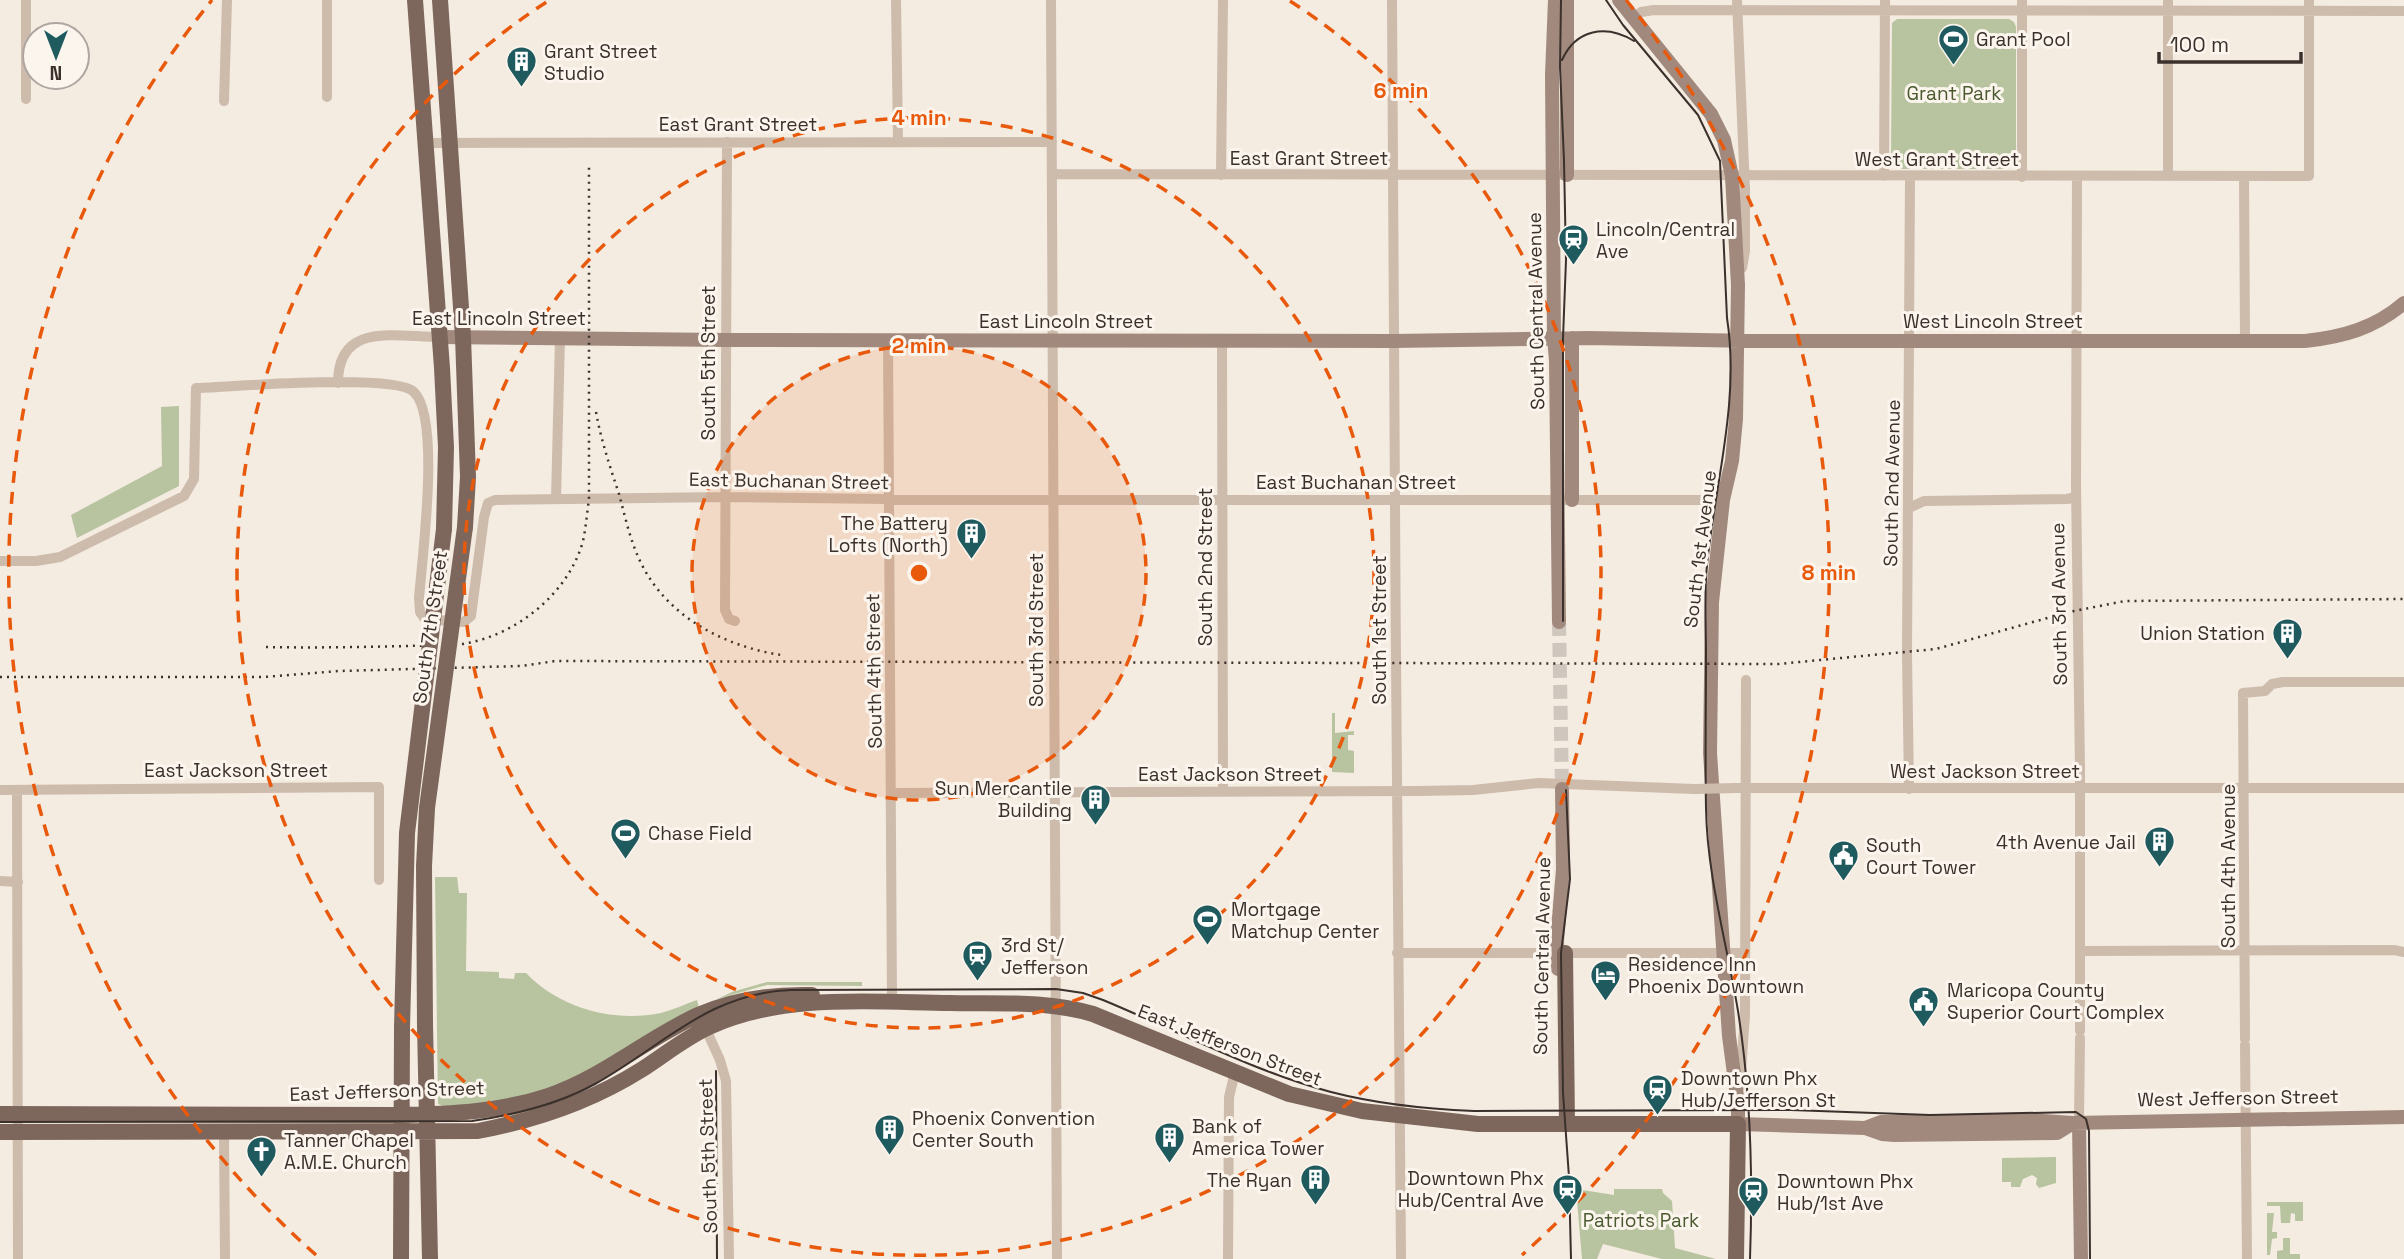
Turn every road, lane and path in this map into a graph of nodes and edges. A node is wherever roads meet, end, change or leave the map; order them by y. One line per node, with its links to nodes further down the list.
1 (26, 0): 22 (street)
2 (227, 0): 23 (street)
3 (327, 0): 21 (street)
4 (415, 0): 25 (main road, South 7th Street)
5 (440, 0): 26 (main road, South 7th Street)
6 (896, 0): 24 (street)
7 (1051, 0): 28 (street, South 3rd Street)
8 (1223, 0): 30 (street)
9 (1392, 0): 31 (street, South 1st Street)
10 (1555, 0): 32 (main road, South Central Avenue)
11 (1567, 0): 32 (main road)
12 (1619, 0): 20 (main road)
13 (2309, 0): 19 (street)
14 (1885, 5): 15 (street); 16 (street); 34 (street)
15 (1737, 6): 20 (street); 33 (street)
16 (2022, 6): 17 (street); 37 (street)
17 (2168, 6): 19 (street); 35 (street)
18 (2404, 11): 19 (street)
19 (2309, 12): 39 (street, West Grant Street)
20 (1633, 19): 33 (main road)
21 (327, 97)
22 (26, 99)
23 (224, 101)
24 (898, 141): 27 (street, East Grant Street); 28 (street, East Grant Street)
25 (424, 142): 26 (street, East Grant Street); 41 (main road, South 7th Street)
26 (450, 142): 27 (street, East Grant Street); 42 (main road, South 7th Street)
27 (727, 142): 47 (street, South 5th Street)
28 (1052, 142): 29 (street, South 3rd Street)
29 (1052, 174): 30 (street, East Grant Street); 48 (street, South 3rd Street)
30 (1221, 175): 31 (street, East Grant Street)
31 (1391, 175): 32 (street, East Grant Street); 52 (street, South 1st Street)
32 (1562, 176): 33 (street, West Grant Street); 44 (main road, South Central Avenue)
33 (1738, 176): 34 (street, West Grant Street); 53 (main road, South 1st Avenue)
34 (1884, 176): 36 (street, West Grant Street)
35 (2168, 176): 38 (street, West Grant Street); 39 (street, West Grant Street)
36 (1910, 177): 37 (street, West Grant Street); 49 (street, South 2nd Avenue)
37 (2022, 177): 38 (street, West Grant Street)
38 (2077, 177): 54 (street, South 3rd Avenue)
39 (2244, 177): 50 (street)
40 (2404, 303): 50 (main road, West Lincoln Street)
41 (439, 337): 42 (main road, East Lincoln Street); 55 (street, East Lincoln Street); 101 (main road, South 7th Street, bridge)
42 (463, 337): 43 (main road, East Lincoln Street); 100 (main road, South 7th Street, bridge)
43 (560, 338): 47 (main road, East Lincoln Street); 58 (street)
44 (1554, 338): 45 (main road, East Lincoln Street); 52 (main road, East Lincoln Street); 63 (main road, South Central Avenue)
45 (1572, 338): 53 (main road, West Lincoln Street); 63 (main road)
46 (888, 339): 47 (main road, East Lincoln Street); 48 (main road, East Lincoln Street); 59 (street, South 4th Street)
47 (725, 340): 56 (street, South 5th Street)
48 (1053, 340): 51 (main road, East Lincoln Street); 60 (street, South 3rd Street)
49 (1910, 340): 53 (main road, West Lincoln Street); 54 (main road, West Lincoln Street); 65 (street, South 2nd Avenue)
50 (2245, 340): 54 (main road, West Lincoln Street)
51 (1222, 341): 52 (main road, East Lincoln Street); 61 (street, South 2nd Street)
52 (1394, 341): 62 (street, South 1st Street)
53 (1737, 341): 64 (main road, South 1st Avenue)
54 (2077, 341): 57 (street, South 3rd Avenue)
55 (338, 383): 58 (street, East Buchanan Street); 66 (street)
56 (725, 497): 58 (street, East Buchanan Street); 59 (street, East Buchanan Street); 67 (street, South 5th Street)
57 (2076, 497): 65 (street); 73 (street, South 3rd Avenue)
58 (556, 499)
59 (889, 499): 60 (street, East Buchanan Street); 82 (street, South 4th Street)
60 (1053, 499): 61 (street, East Buchanan Street); 79 (street, South 3rd Street)
61 (1222, 499): 62 (street, East Buchanan Street); 81 (street, South 2nd Street)
62 (1395, 499): 63 (street, East Buchanan Street); 80 (street, South 1st Street)
63 (1564, 500): 64 (street, East Buchanan Street); 68 (main road, South Central Avenue)
64 (1723, 500): 91 (main road, South 1st Avenue)
65 (1909, 508): 76 (street, South 2nd Avenue)
66 (0, 561)
67 (735, 621)
68 (1559, 622)
69 (1746, 680): 72 (street, South 1st Avenue)
70 (2404, 682): 77 (street, South 4th Avenue)
71 (1564, 786): 72 (street, West Jackson Street, bridge); 80 (street, East Jackson Street); 90 (main road, South Central Avenue)
72 (1741, 788): 76 (street, West Jackson Street); 92 (street, South 1st Avenue)
73 (2080, 788): 76 (street, West Jackson Street); 77 (street, West Jackson Street); 87 (street, South 3rd Avenue)
74 (2404, 788): 77 (street, West Jackson Street)
75 (0, 789): 78 (street, East Jackson Street)
76 (1909, 789)
77 (2244, 789): 86 (street, South 4th Avenue)
78 (17, 790): 83 (street, East Jackson Street); 85 (street)
79 (1054, 791): 81 (street, East Jackson Street); 82 (street, East Jackson Street); 94 (street, South 3rd Street)
80 (1396, 791): 81 (street, East Jackson Street); 89 (street, South 1st Street)
81 (1223, 792)
82 (892, 793): 93 (street, South 4th Street)
83 (379, 880)
84 (0, 881): 85 (street)
85 (18, 881): 99 (street)
86 (2246, 950): 87 (street); 88 (street); 104 (street, South 4th Avenue)
87 (2080, 951): 105 (street, South 3rd Avenue)
88 (2404, 952)
89 (1397, 953): 90 (street); 102 (street, South 1st Street)
90 (1563, 953): 91 (street); 106 (main road)
91 (1725, 953): 92 (street); 97 (main road, South 1st Avenue)
92 (1745, 953): 97 (street, South 1st Avenue)
93 (884, 1002): 94 (main road, East Jefferson Street); 95 (main road, East Jefferson Street)
94 (1056, 1006): 96 (main road, East Jefferson Street); 117 (street, South 3rd Street)
95 (703, 1021): 100 (main road, East Jefferson Street); 110 (main road, East Jefferson Street); 116 (street, South 5th Street)
96 (1235, 1072): 102 (main road, East Jefferson Street); 118 (street)
97 (1738, 1104): 107 (main road, South 1st Avenue)
98 (0, 1114): 99 (main road, East Jefferson Street)
99 (18, 1114): 101 (main road, East Jefferson Street); 108 (street)
100 (427, 1114): 101 (main road, East Jefferson Street); 110 (main road, South 7th Street)
101 (400, 1115): 109 (main road, South 7th Street)
102 (1400, 1117): 106 (main road, East Jefferson Street); 119 (street, South 1st Street)
103 (2404, 1117): 104 (main road, West Jefferson Street)
104 (2245, 1119): 105 (main road, West Jefferson Street); 122 (street, South 4th Avenue)
105 (2076, 1123): 107 (main road, West Jefferson Street); 121 (main road, South 3rd Avenue)
106 (1567, 1124): 107 (main road, West Jefferson Street)
107 (1738, 1124): 120 (main road, South 1st Avenue)
108 (5, 1132): 111 (main road, East Jefferson Street); 112 (street)
109 (400, 1132): 110 (main road, East Jefferson Street); 111 (main road, East Jefferson Street); 114 (main road, South 7th Street)
110 (428, 1132): 115 (main road, South 7th Street)
111 (224, 1133): 113 (street)
112 (18, 1259)
113 (225, 1259)
114 (401, 1259)
115 (430, 1259)
116 (729, 1259)
117 (1056, 1259)
118 (1228, 1259)
119 (1401, 1259)
120 (1736, 1259)
121 (2081, 1259)
122 (2247, 1259)

